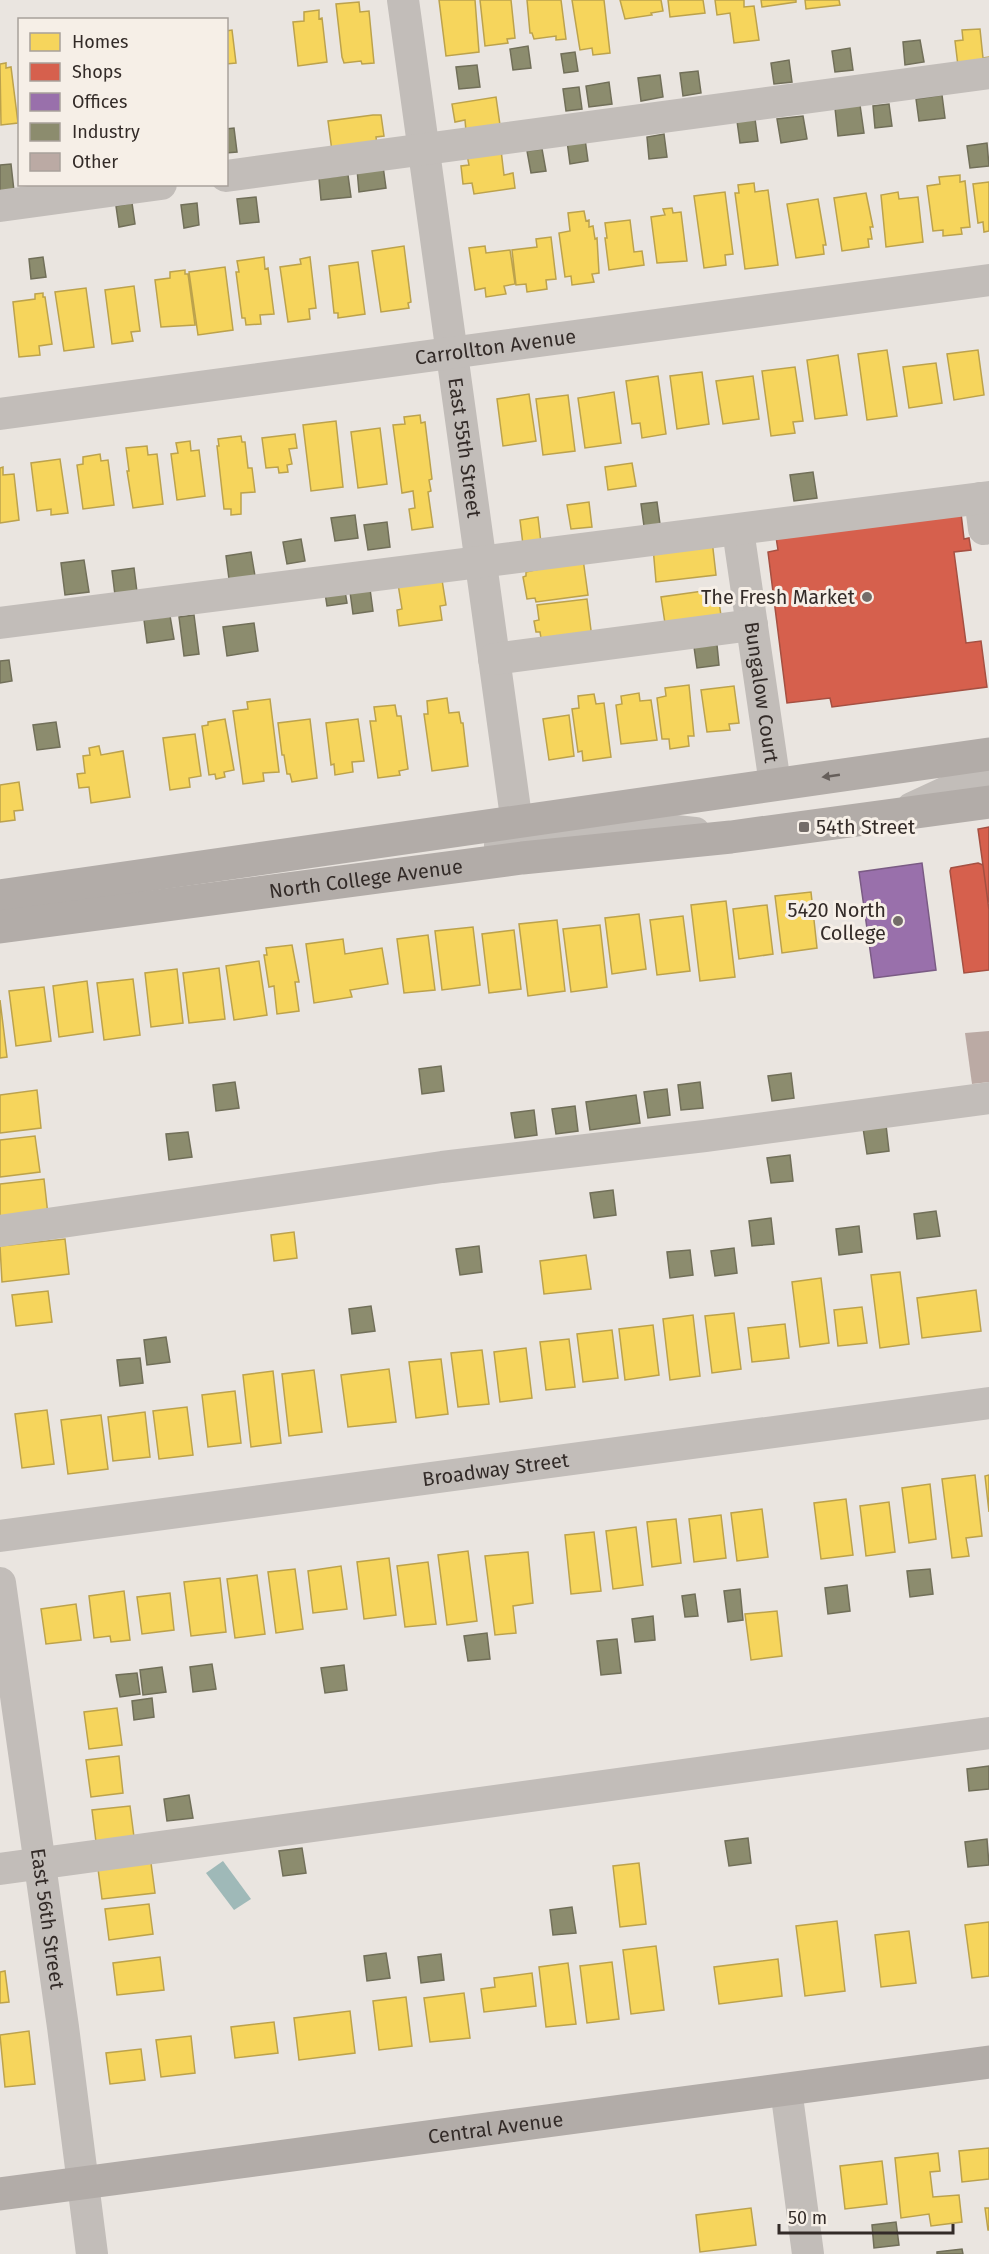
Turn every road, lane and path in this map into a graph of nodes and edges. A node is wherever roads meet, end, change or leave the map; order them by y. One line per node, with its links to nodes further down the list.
1 (403, 0): 3 (street, East 55th Street)
2 (989, 73): 3 (street)
3 (424, 149): 4 (street); 8 (street, East 55th Street)
4 (228, 176)
5 (146, 186): 6 (street)
6 (0, 206)
7 (989, 280): 8 (street, Carrollton Avenue)
8 (452, 352): 9 (street, Carrollton Avenue); 13 (street, East 55th Street)
9 (0, 414)
10 (985, 497): 11 (street); 12 (street)
11 (984, 529)
12 (738, 530): 13 (street); 15 (street, Bungalow Court)
13 (481, 561): 14 (street); 16 (street, East 55th Street)
14 (0, 623)
15 (752, 625): 16 (street); 19 (street, Bungalow Court)
16 (494, 659): 22 (street, East 55th Street)
17 (989, 754): 18 (main road, North College Avenue)
18 (889, 768): 19 (main road, North College Avenue, one-way to 19); 20 (street, North College Avenue)
19 (775, 784): 21 (main road, North College Avenue)
20 (981, 788): 24 (main road, North College Avenue)
21 (725, 791): 22 (main road, North College Avenue); 23 (street, North College Avenue)
22 (517, 824): 25 (main road, North College Avenue)
23 (637, 826): 24 (street, North College Avenue); 26 (street, North College Avenue)
24 (731, 837): 27 (main road, North College Avenue)
25 (0, 896)
26 (0, 912)
27 (0, 927)
28 (989, 1098): 29 (street)
29 (0, 1231)
30 (989, 1403): 31 (street, Broadway Street)
31 (0, 1536)
32 (0, 1583): 34 (street, East 56th Street)
33 (989, 1733): 34 (street)
34 (40, 1864): 35 (street); 38 (street, East 56th Street)
35 (0, 1869)
36 (989, 2062): 37 (main road, Central Avenue)
37 (786, 2089): 38 (main road, Central Avenue); 41 (street)
38 (83, 2183): 39 (main road, Central Avenue); 40 (street, East 56th Street)
39 (0, 2194)
40 (92, 2254)
41 (808, 2254)

